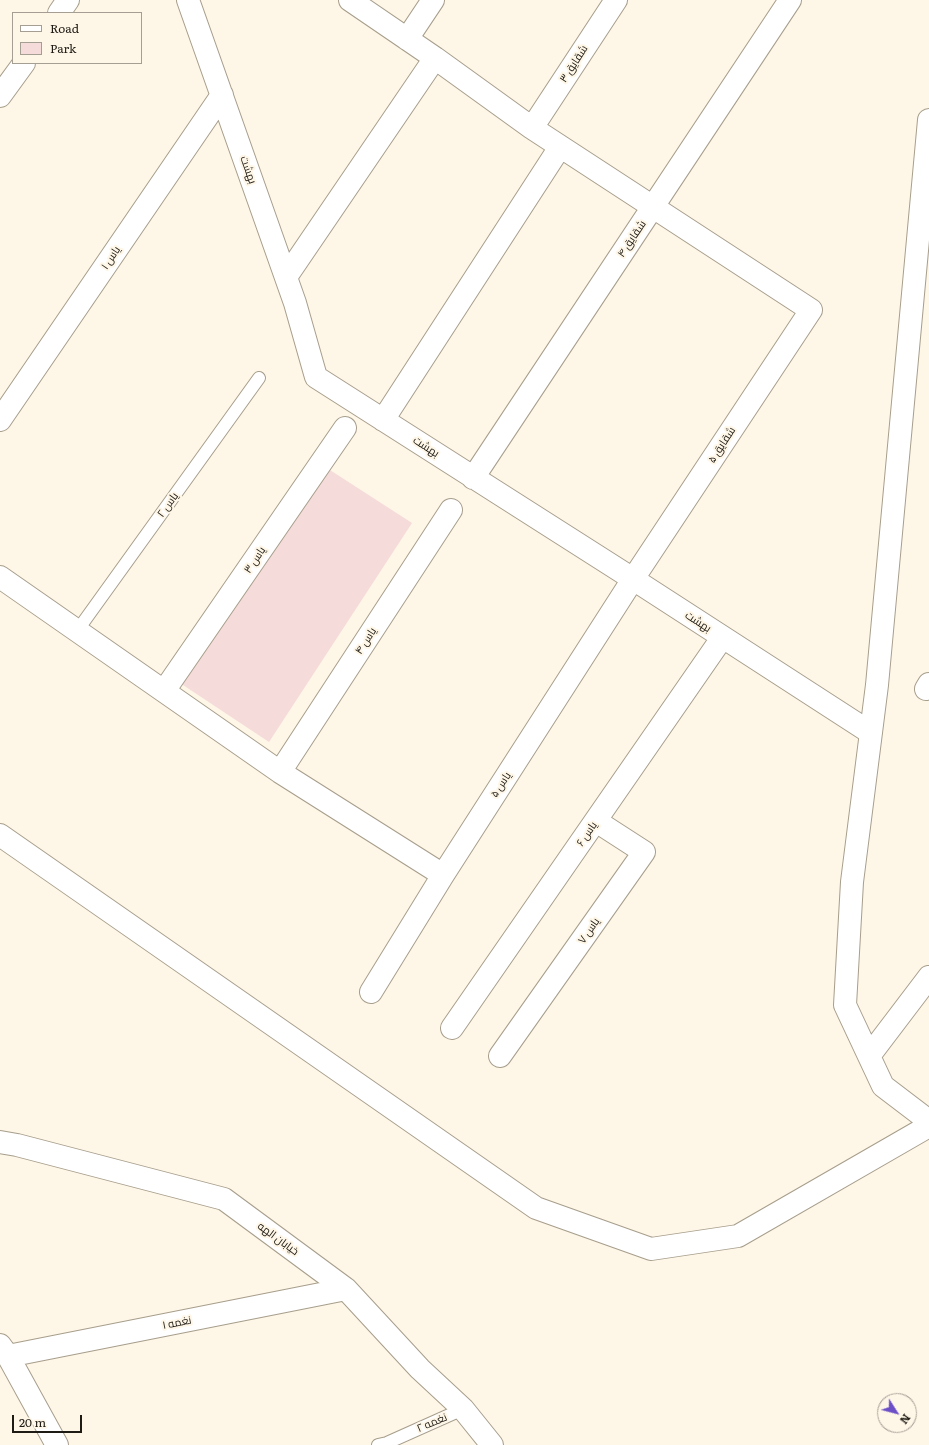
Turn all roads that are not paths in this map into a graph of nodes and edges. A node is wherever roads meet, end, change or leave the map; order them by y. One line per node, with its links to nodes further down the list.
1 (68, 0): 7 (street)
2 (188, 0): 11 (street, بهشت)
3 (350, 0): 8 (street)
4 (433, 0): 8 (street)
5 (616, 0): 14 (street, شقایق ۳)
6 (790, 0): 16 (street, شقایق ۴)
7 (60, 12)
8 (407, 39): 9 (street)
9 (435, 58): 14 (street); 17 (street)
10 (23, 64): 12 (street)
11 (222, 95): 17 (street, بهشت); 19 (street, یاس ۱)
12 (0, 96)
13 (929, 120): 29 (street)
14 (532, 128): 15 (street)
15 (560, 147): 16 (street); 20 (street)
16 (653, 208): 22 (street, شقایق ۴); 25 (street, شقایق ۵)
17 (286, 277): 20 (street, بهشت)
18 (259, 378): 26 (lane, یاس ۲)
19 (0, 420)
20 (383, 420): 22 (street, بهشت)
21 (345, 428): 28 (street, یاس ۳)
22 (473, 478): 25 (street, بهشت)
23 (451, 510): 30 (street, یاس ۴)
24 (0, 577): 26 (street)
25 (633, 579): 27 (street, بهشت); 33 (street, یاس ۵)
26 (77, 631): 28 (street)
27 (722, 638): 29 (street, بهشت); 31 (street, یاس ۶)
28 (164, 691): 30 (street)
29 (871, 733): 38 (street)
30 (280, 772): 33 (street)
31 (596, 821): 36 (street, یاس ۶); 37 (street, یاس ۷)
32 (0, 835): 40 (street)
33 (443, 875): 35 (street, یاس ۵)
34 (929, 977): 38 (street)
35 (371, 992)
36 (452, 1028)
37 (500, 1056)
38 (869, 1056): 39 (street)
39 (929, 1121)
40 (929, 1126)
41 (0, 1142): 42 (street, خیابان الهه)
42 (346, 1289): 43 (street, نغمه ۱); 44 (street, خیابان الهه)
43 (4, 1351): 45 (street)
44 (463, 1410): 46 (lane, نغمه ۲); 47 (street, خیابان الهه)
45 (57, 1445)
46 (378, 1445)
47 (492, 1445)

